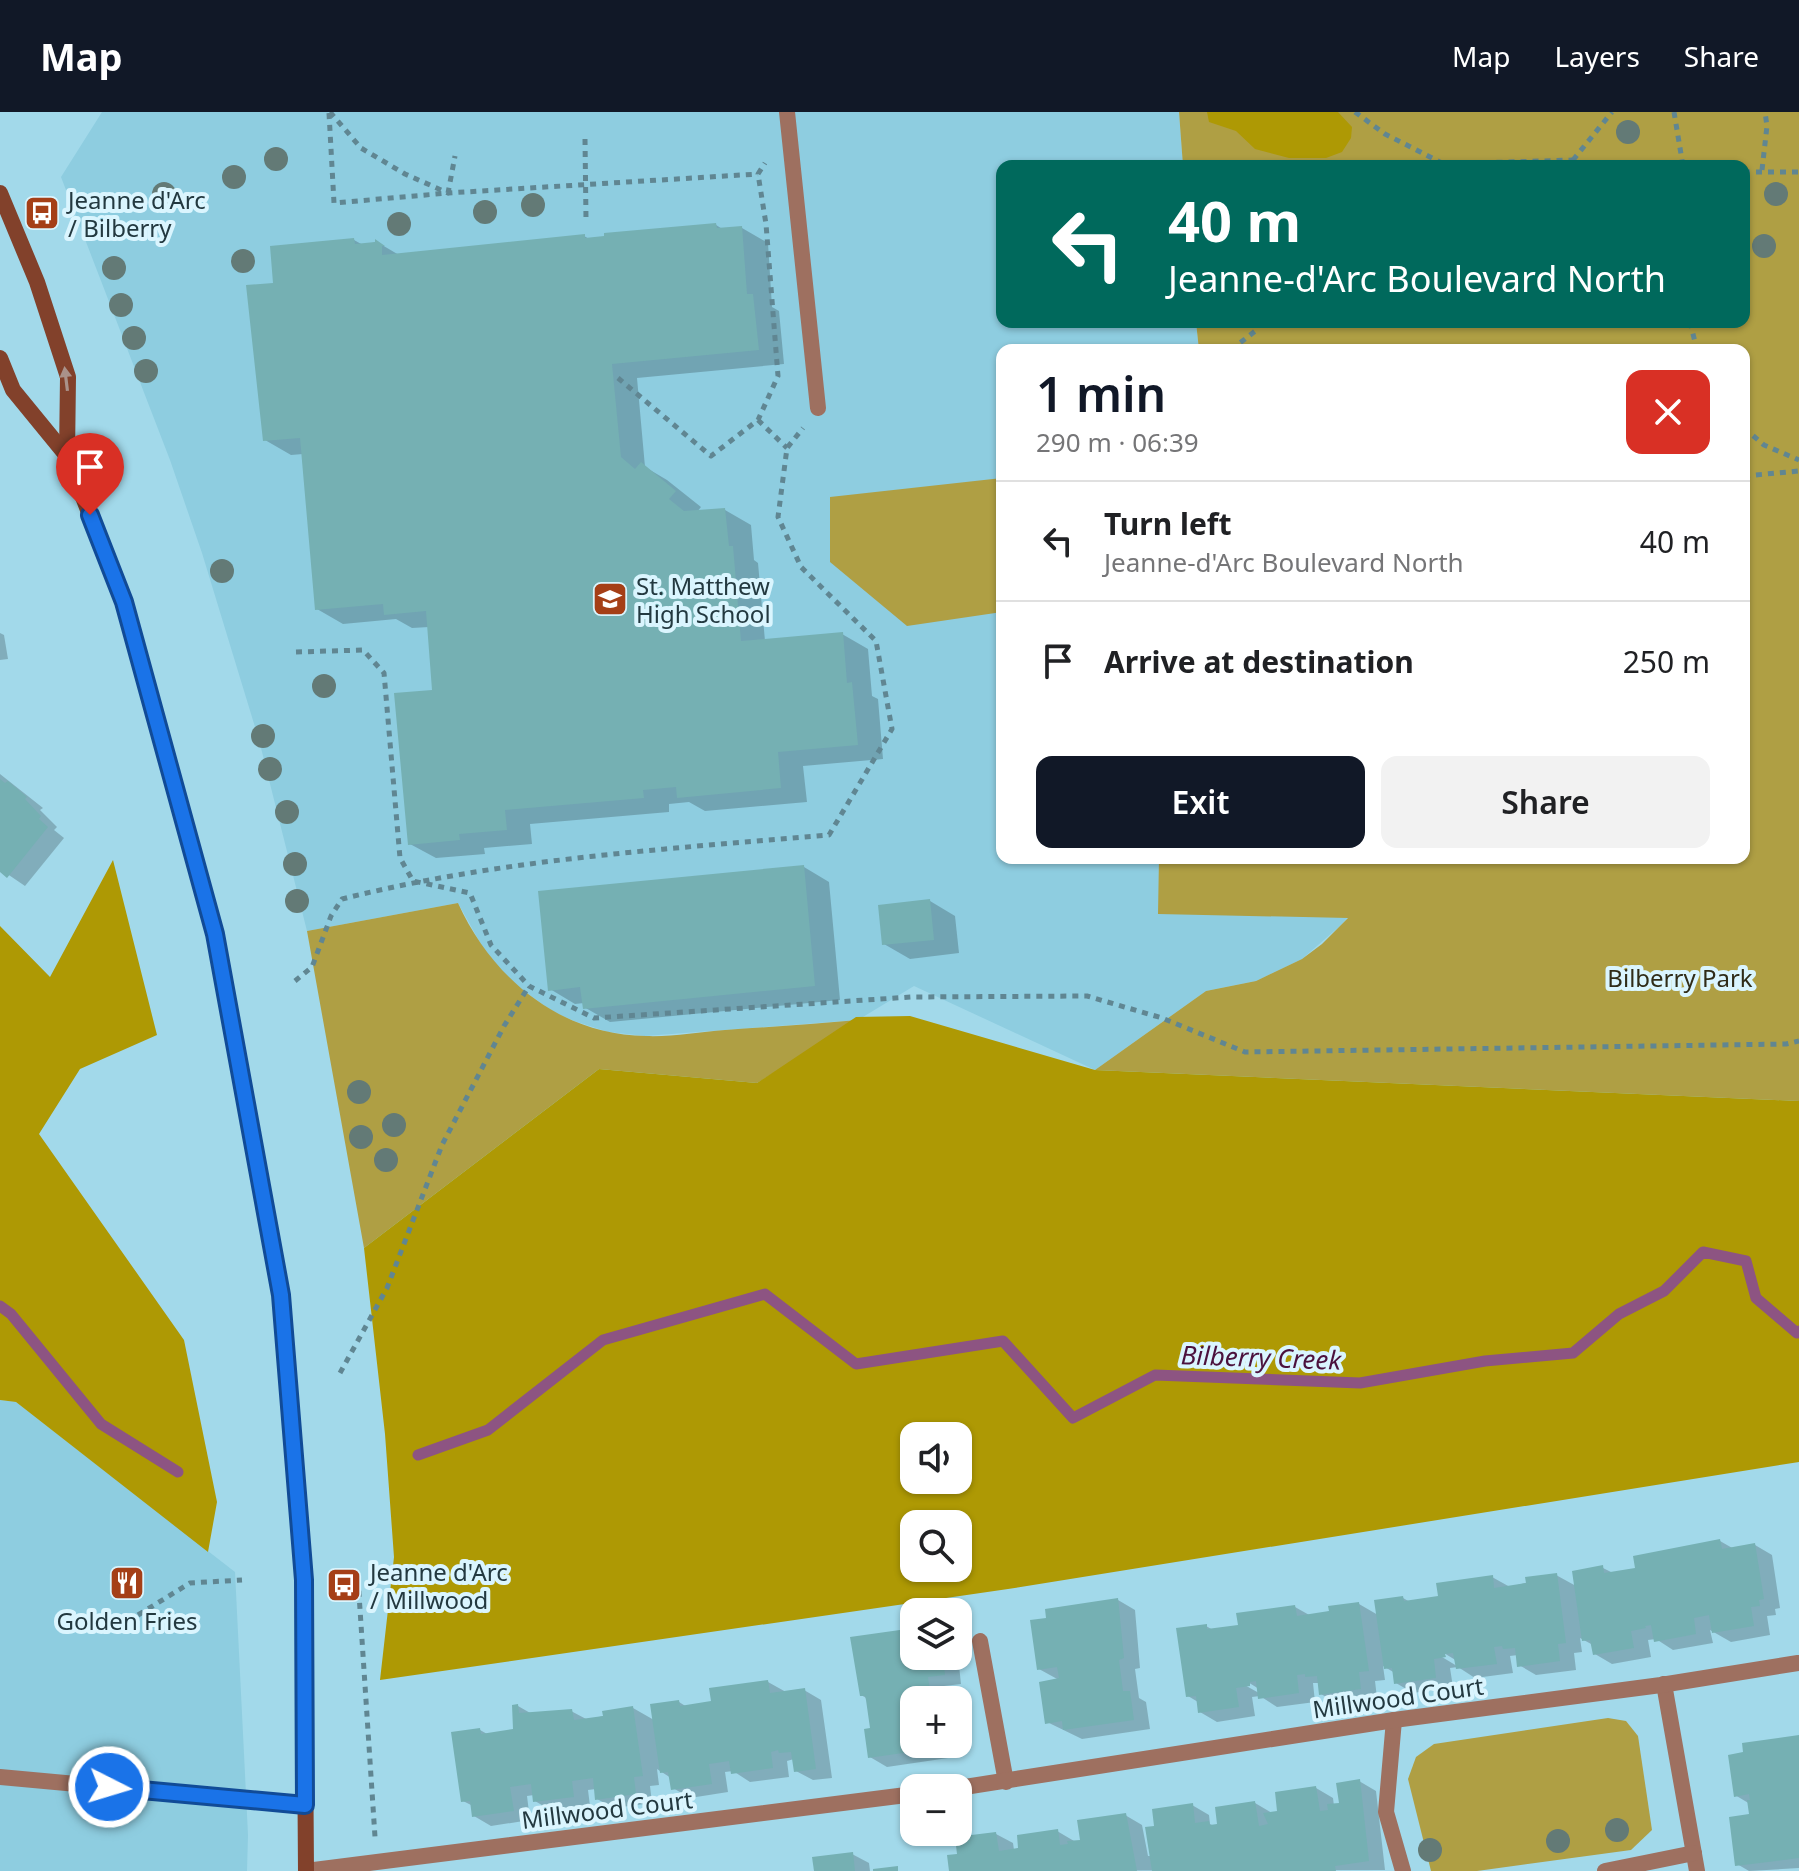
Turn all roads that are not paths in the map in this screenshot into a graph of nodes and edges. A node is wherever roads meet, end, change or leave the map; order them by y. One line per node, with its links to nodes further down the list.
1 (788, 118): 4 (street)
2 (0, 193): 5 (main road, one-way to 2)
3 (0, 358): 5 (main road)
4 (818, 408)
5 (67, 456): 14 (main road)
6 (980, 1641): 11 (street)
7 (1798, 1663): 8 (street, Millwood Court)
8 (1664, 1684): 9 (street, Millwood Court); 15 (street)
9 (1394, 1720): 11 (street, Millwood Court); 17 (street)
10 (0, 1777): 14 (street)
11 (1006, 1782): 12 (street, Millwood Court)
12 (972, 1786)
13 (900, 1796): 16 (street, Millwood Court)
14 (305, 1805): 16 (main road)
15 (1694, 1853): 18 (street); 19 (street)
16 (306, 1871)
17 (1403, 1871)
18 (1605, 1871)
19 (1697, 1871)

